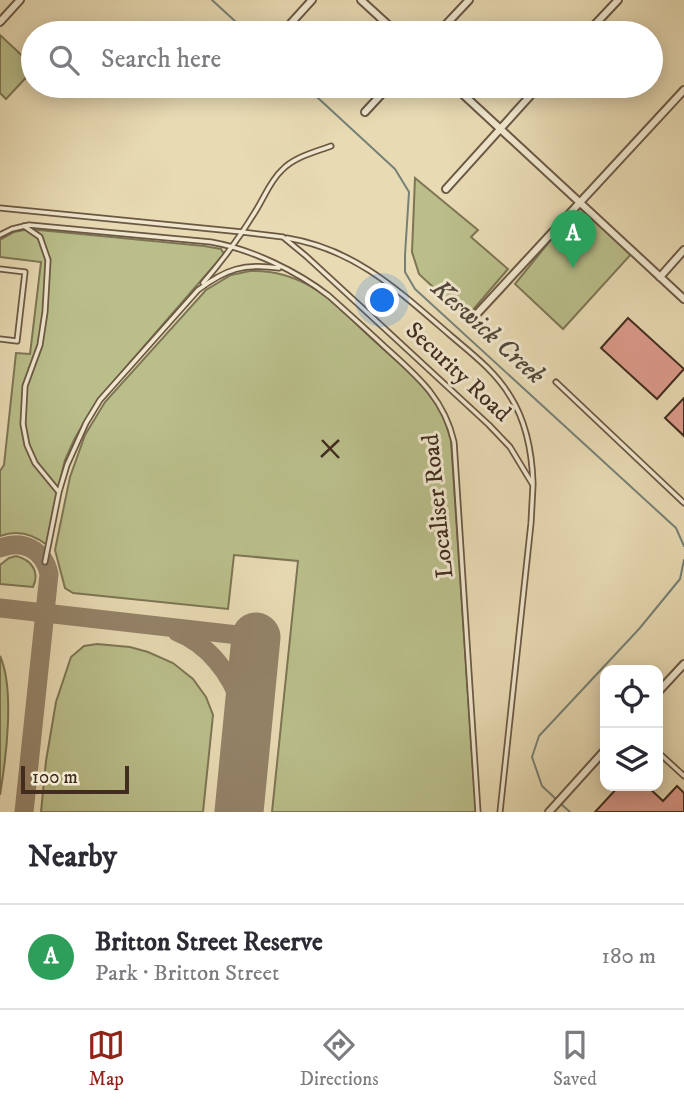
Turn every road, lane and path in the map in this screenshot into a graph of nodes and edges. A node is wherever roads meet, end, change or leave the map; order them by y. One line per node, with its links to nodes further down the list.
1 (20, 0): 10 (street)
2 (312, 0): 6 (street)
3 (361, 0): 7 (street)
4 (469, 0): 8 (street)
5 (618, 0): 9 (street)
6 (293, 21)
7 (384, 21)
8 (449, 21)
9 (598, 21)
10 (0, 22)
11 (684, 90): 19 (street)
12 (378, 98): 15 (street)
13 (467, 98): 16 (street)
14 (528, 98): 16 (street)
15 (365, 112)
16 (499, 129): 18 (street); 19 (street)
17 (331, 146): 22 (lane)
18 (446, 189)
19 (580, 204): 29 (street); 32 (street)
20 (0, 208): 22 (lane)
21 (24, 226): 23 (lane, Localiser Road); 25 (lane, Localiser Road); 36 (lane)
22 (242, 232): 24 (lane); 25 (lane)
23 (0, 235)
24 (283, 237): 35 (lane, Security Road); 35 (lane)
25 (233, 246): 28 (lane, Localiser Road); 30 (lane)
26 (684, 250): 29 (street)
27 (0, 269): 33 (lane)
28 (285, 269): 30 (lane); 44 (lane, Localiser Road)
29 (660, 277): 31 (street)
30 (198, 290): 36 (lane)
31 (684, 299)
32 (473, 318)
33 (0, 339)
34 (556, 382): 37 (lane)
35 (533, 485): 45 (lane)
36 (59, 492): 38 (lane)
37 (684, 503)
38 (45, 562)
39 (684, 664): 40 (street)
40 (663, 687)
41 (600, 756): 46 (street)
42 (663, 757): 43 (lane)
43 (684, 776)
44 (478, 812)
45 (500, 812)
46 (549, 812)

